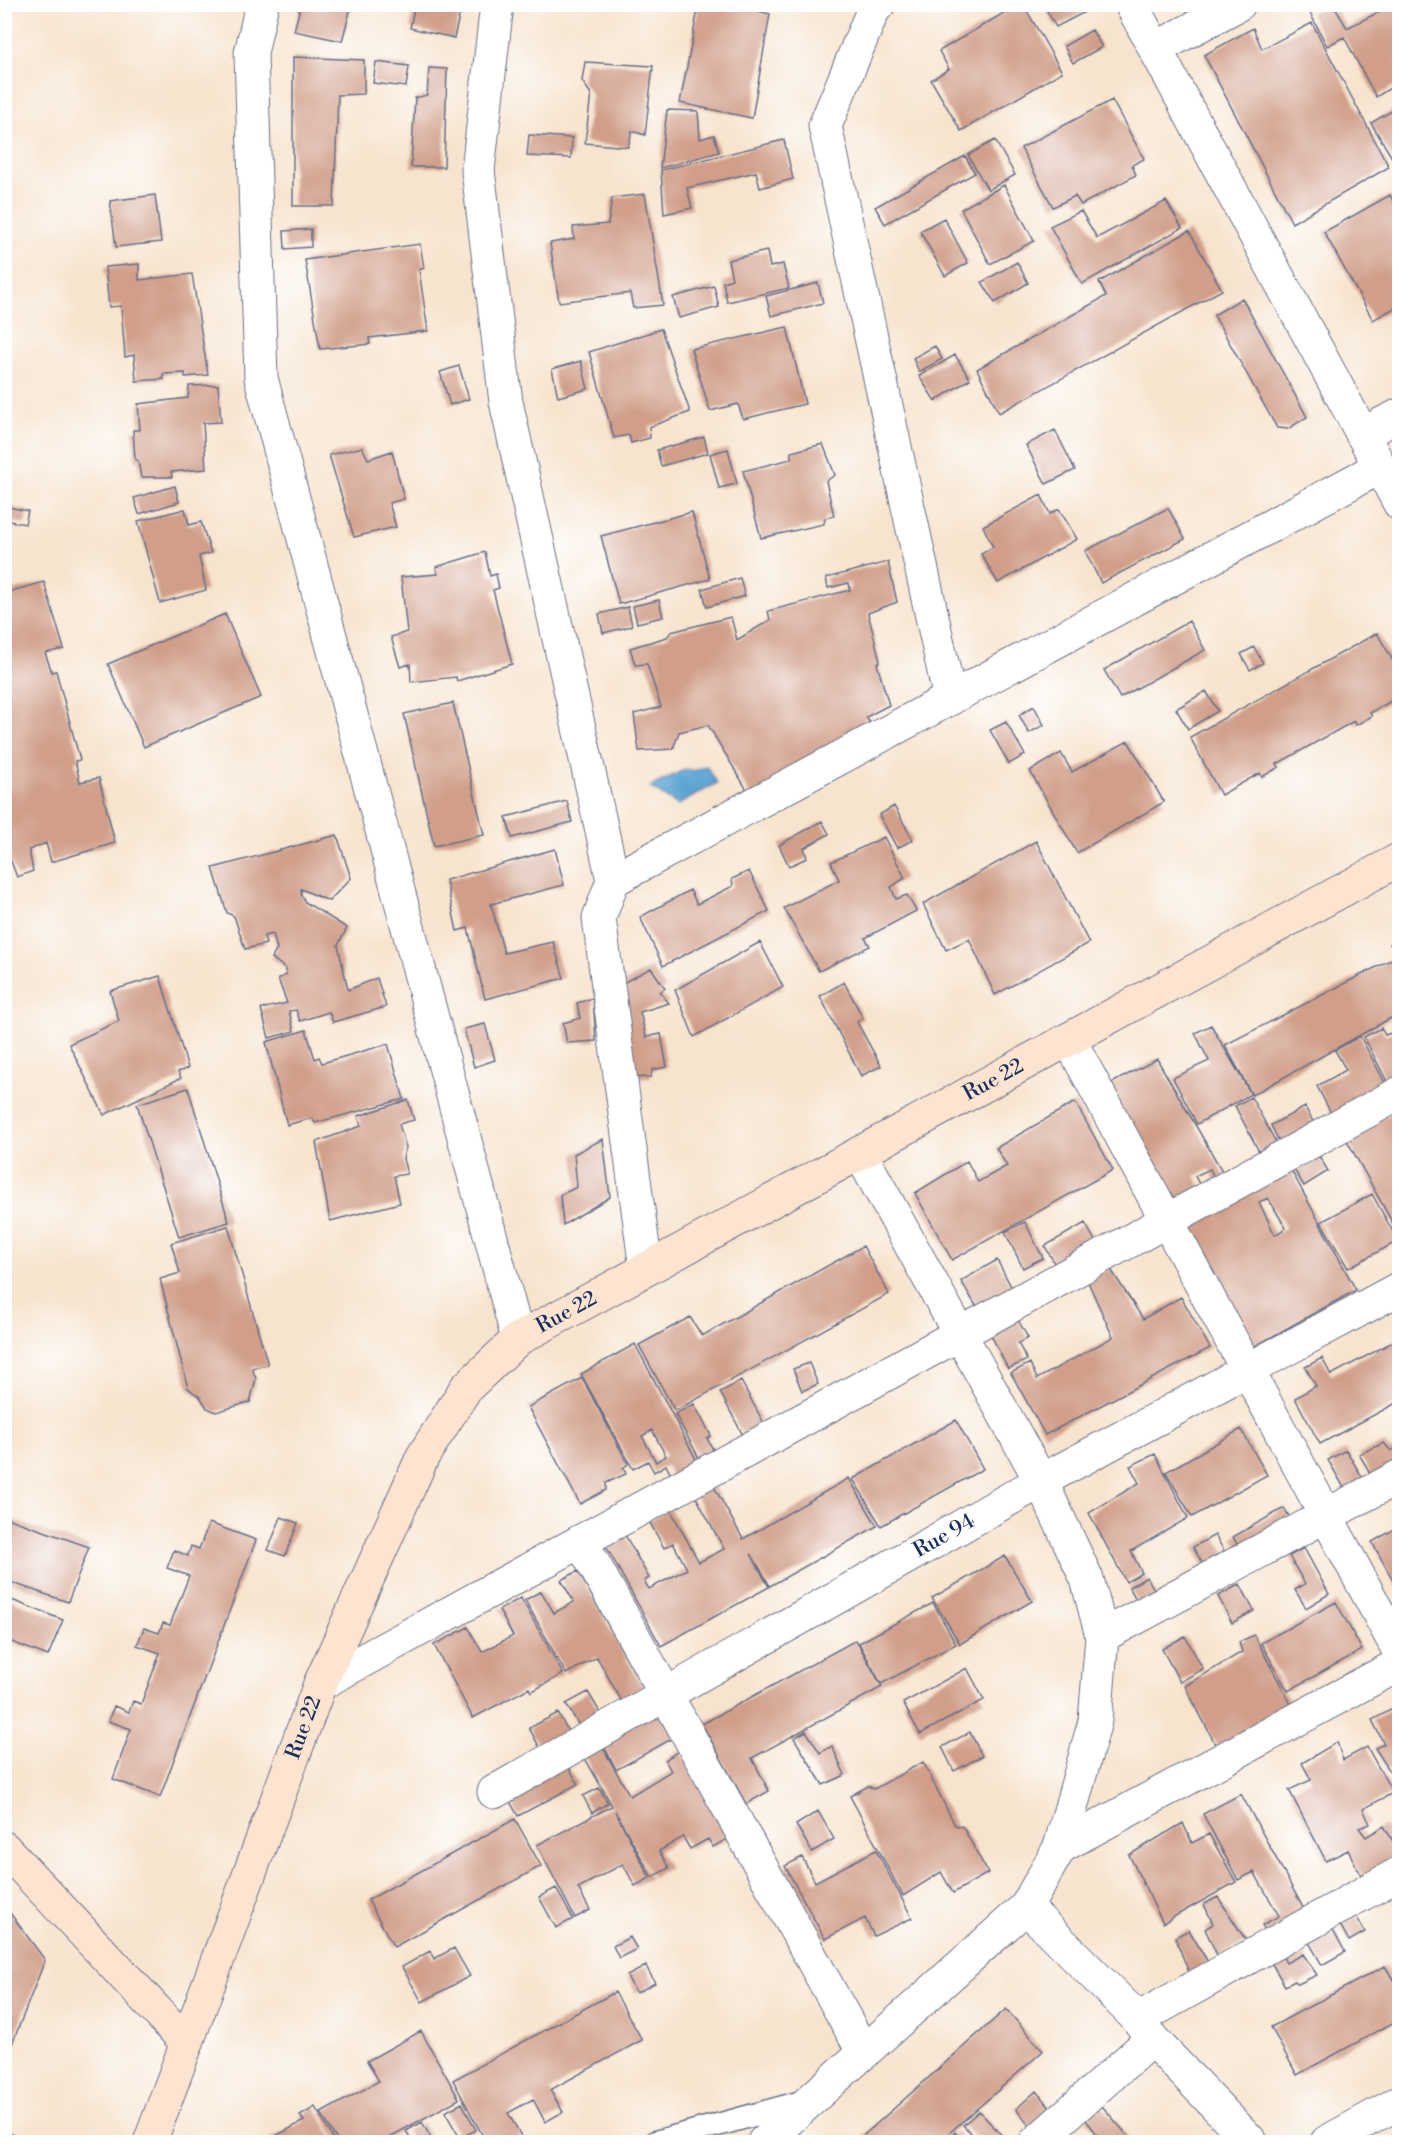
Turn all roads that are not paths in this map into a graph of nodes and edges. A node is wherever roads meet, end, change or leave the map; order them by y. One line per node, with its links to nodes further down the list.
1 (262, 4): 21 (street)
2 (497, 4): 13 (street)
3 (879, 4): 11 (street)
4 (1131, 4): 6 (street)
5 (1239, 4): 6 (street)
6 (1155, 49): 8 (street)
7 (1400, 414): 8 (street)
8 (1362, 434): 9 (street)
9 (1380, 467): 10 (street); 11 (street)
10 (1400, 504)
11 (950, 699): 13 (street)
12 (1400, 859): 14 (street, Rue 22)
13 (613, 880): 18 (street)
14 (1070, 1039): 16 (street, Rue 22); 17 (street)
15 (1400, 1093): 17 (street)
16 (860, 1153): 18 (street, Rue 22); 20 (street)
17 (1167, 1221): 20 (street); 22 (street)
18 (646, 1269): 21 (street, Rue 22)
19 (1400, 1288): 22 (street, Rue 94)
20 (960, 1333): 24 (street); 26 (street)
21 (518, 1339): 30 (street, Rue 22)
22 (1247, 1370): 24 (street, Rue 94); 25 (street)
23 (1400, 1476): 25 (street)
24 (1041, 1481): 27 (street); 31 (street, Rue 94)
25 (1326, 1515): 27 (street); 28 (street)
26 (581, 1541): 30 (street); 31 (street)
27 (1102, 1635): 33 (street)
28 (1400, 1653)
29 (1400, 1664): 33 (street)
30 (320, 1684): 38 (street, Rue 22)
31 (665, 1696): 32 (street, Rue 94); 39 (street)
32 (494, 1792)
33 (1060, 1847): 36 (street)
34 (4, 1848): 38 (street)
35 (1400, 1873): 37 (street)
36 (1026, 1907): 37 (street); 39 (street)
37 (1145, 2029): 45 (street); 46 (street)
38 (187, 2043): 42 (street, Rue 22)
39 (864, 2053): 40 (street)
40 (813, 2099): 43 (lane); 44 (street)
41 (1400, 2102): 47 (street)
42 (150, 2142)
43 (655, 2142)
44 (764, 2142)
45 (1036, 2142)
46 (1251, 2142)
47 (1327, 2142)

